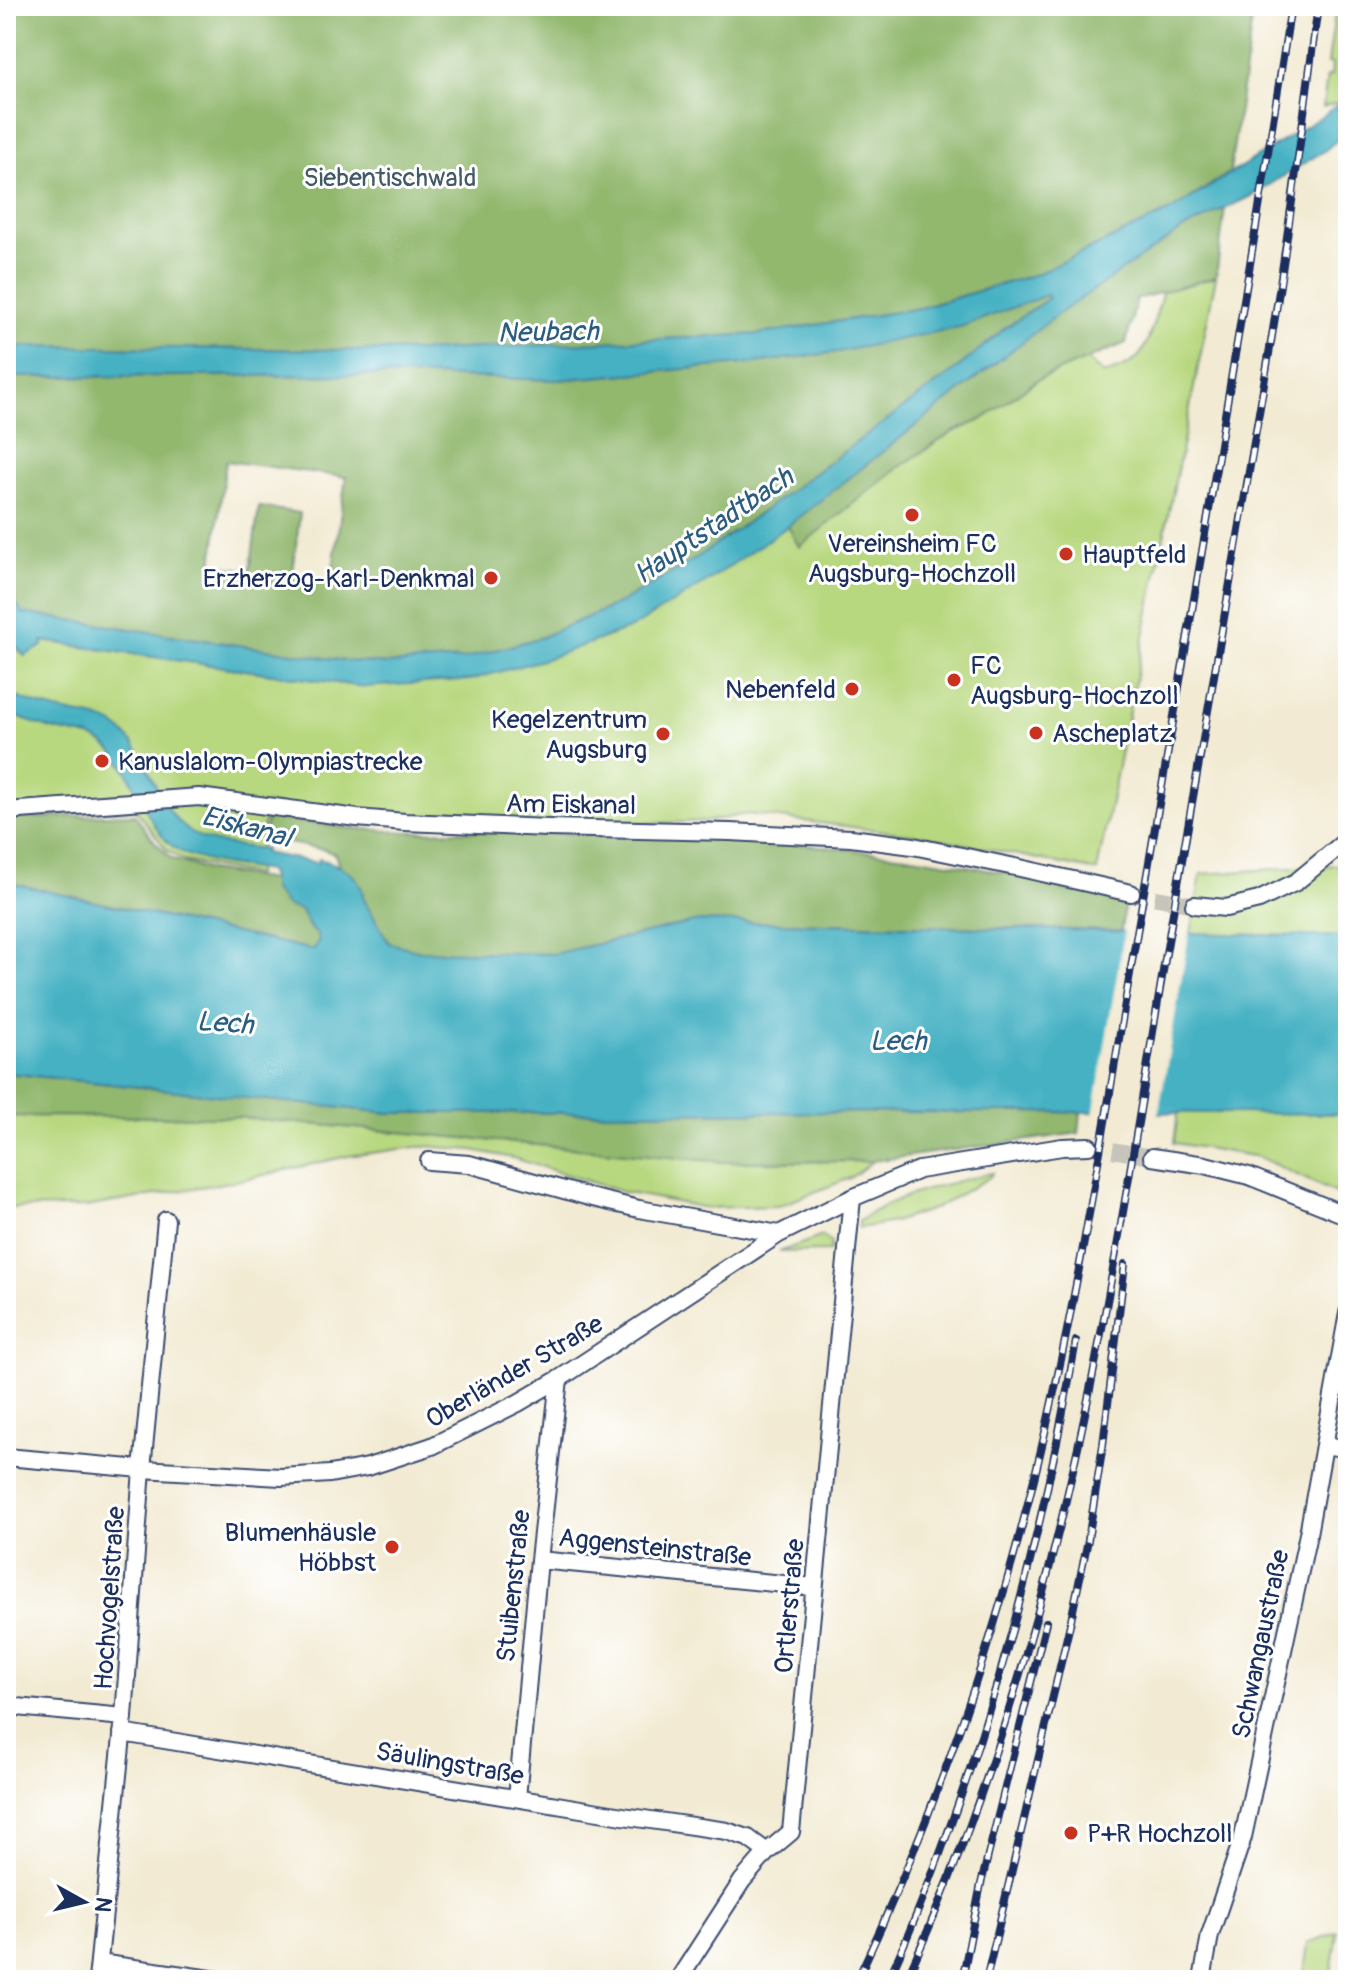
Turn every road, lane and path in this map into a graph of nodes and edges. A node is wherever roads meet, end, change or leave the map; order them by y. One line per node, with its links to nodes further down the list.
1 (6, 811): 3 (street, Am Eiskanal)
2 (1348, 839): 4 (street)
3 (1131, 893)
4 (1194, 905)
5 (1089, 1146): 8 (street, Oberländer Straße)
6 (1152, 1157): 9 (street)
7 (429, 1161): 11 (street)
8 (852, 1198): 11 (street, Oberländer Straße); 19 (street, Ortlerstraße)
9 (1348, 1216)
10 (166, 1220): 17 (street, Hochvogelstraße)
11 (779, 1234): 13 (street, Oberländer Straße)
12 (1348, 1313): 14 (street, Schwangaustraße)
13 (559, 1379): 17 (street, Oberländer Straße); 18 (street, Stuibenstraße)
14 (1325, 1445): 15 (street); 27 (street, Schwangaustraße)
15 (1348, 1449)
16 (6, 1457): 17 (street, Oberländer Straße)
17 (142, 1469): 21 (street, Hochvogelstraße)
18 (539, 1560): 19 (street, Aggensteinstraße); 22 (street, Stuibenstraße)
19 (814, 1587): 23 (street, Ortlerstraße)
20 (6, 1706): 21 (street, Säulingstraße)
21 (123, 1725): 22 (street, Säulingstraße); 24 (street, Hochvogelstraße)
22 (517, 1798): 23 (street, Säulingstraße)
23 (767, 1852): 26 (street, Ortlerstraße)
24 (98, 1971): 25 (street)
25 (218, 1980)
26 (678, 1980)
27 (1202, 1980)

